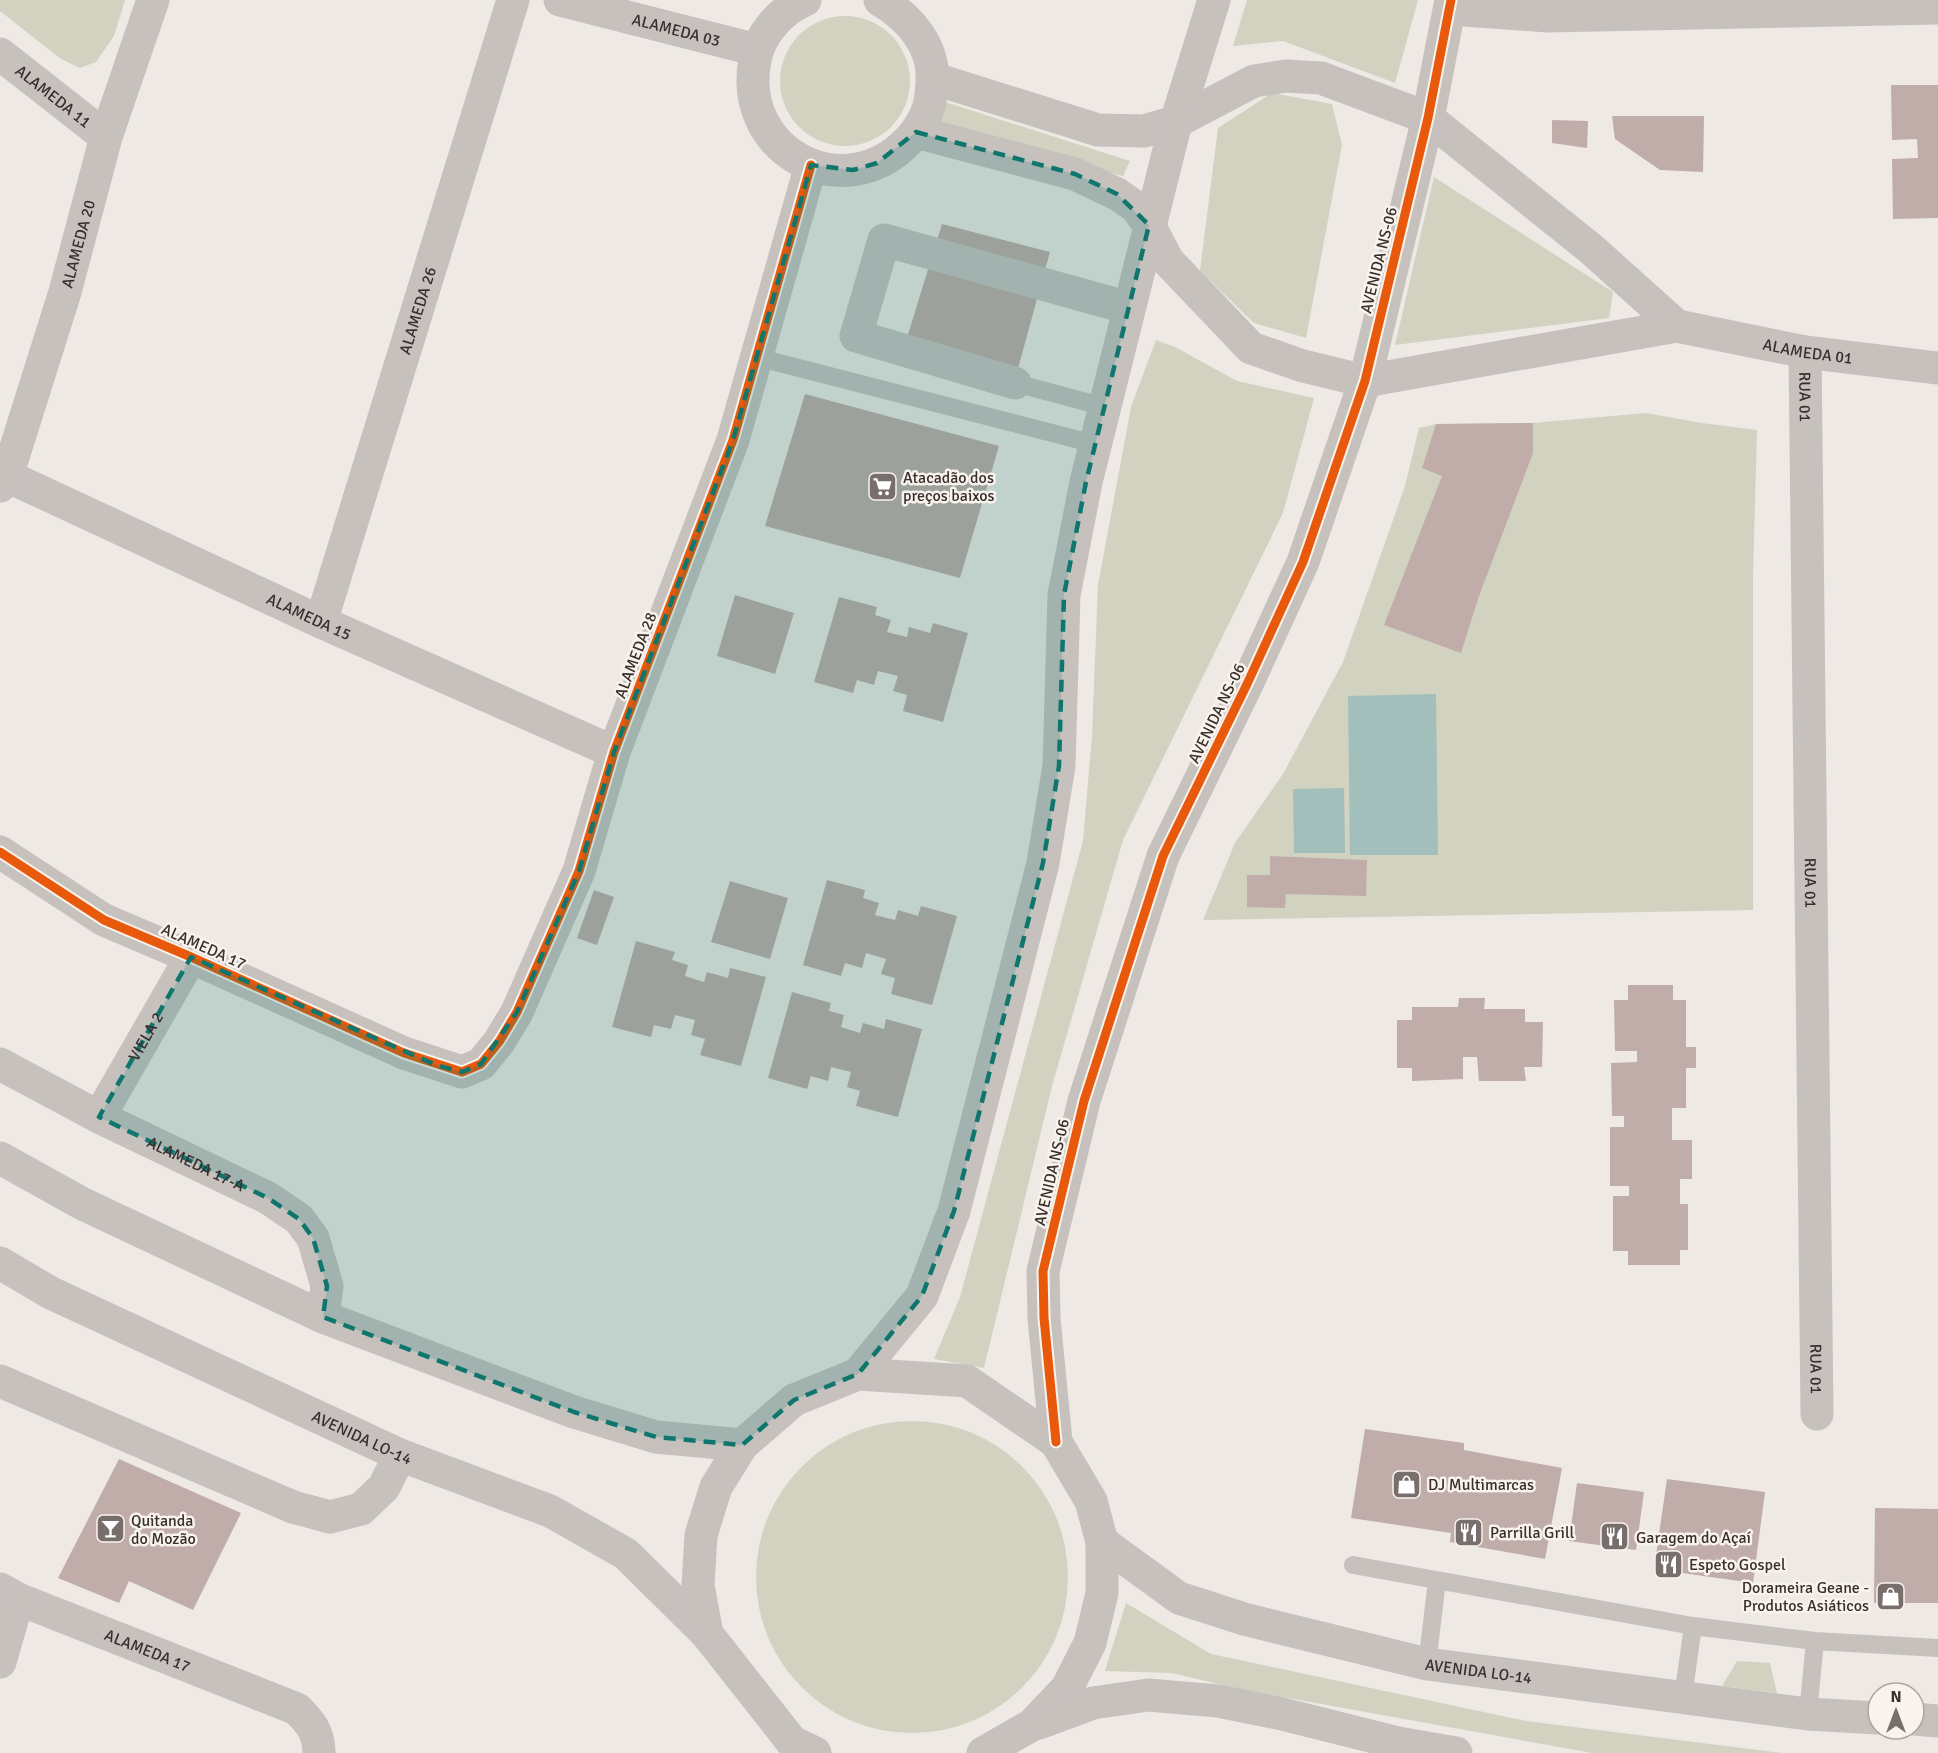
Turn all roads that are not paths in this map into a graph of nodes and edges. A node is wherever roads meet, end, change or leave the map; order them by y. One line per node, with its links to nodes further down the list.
1 (153, 0): 15 (street, ALAMEDA 20)
2 (513, 0): 28 (street, ALAMEDA 26)
3 (560, 0): 9 (street, ALAMEDA 03)
4 (805, 0): 9 (street)
5 (880, 0): 11 (street)
6 (1214, 0): 13 (street)
7 (1450, 5): 8 (street); 12 (street, AVENIDA NS-06)
8 (1938, 8)
9 (757, 50): 16 (street)
10 (0, 54): 15 (street, ALAMEDA 11)
11 (932, 78): 13 (street); 14 (street)
12 (1428, 118): 13 (street); 19 (street); 23 (street, AVENIDA NS-06)
13 (1176, 122): 17 (street)
14 (916, 132): 16 (street); 17 (street)
15 (106, 137): 27 (street, ALAMEDA 20)
16 (811, 165): 21 (street, ALAMEDA 28)
17 (1149, 225): 18 (street); 23 (street)
18 (1129, 308): 24 (street); 25 (street)
19 (1677, 326): 20 (street, ALAMEDA 01); 23 (street)
20 (1805, 352): 22 (street, ALAMEDA 01); 40 (street, RUA 01)
21 (756, 357): 26 (lane); 29 (street, ALAMEDA 28)
22 (1938, 368)
23 (1365, 381): 41 (street, AVENIDA NS-06)
24 (1015, 383): 25 (lane)
25 (1105, 407): 26 (street)
26 (1095, 444): 38 (street)
27 (4, 481): 28 (street, ALAMEDA 15)
28 (321, 622): 29 (street, ALAMEDA 15)
29 (614, 752): 32 (street, ALAMEDA 28)
30 (0, 852): 31 (street, ALAMEDA 17)
31 (191, 957): 32 (street, ALAMEDA 17); 34 (street, VIELA 2)
32 (404, 1053)
33 (0, 1064): 34 (street, ALAMEDA 17-A)
34 (99, 1117): 37 (street, ALAMEDA 17-A)
35 (0, 1158): 37 (street)
36 (0, 1263): 43 (street, AVENIDA LO-14)
37 (323, 1317): 42 (street)
38 (858, 1374): 41 (street); 42 (street)
39 (0, 1381): 43 (street)
40 (1817, 1414)
41 (1056, 1442): 44 (street)
42 (742, 1445): 49 (street)
43 (400, 1455): 49 (street, AVENIDA LO-14)
44 (1102, 1542): 53 (street, AVENIDA LO-14); 57 (street)
45 (1353, 1565): 46 (lane)
46 (1437, 1581): 48 (lane); 53 (lane)
47 (9, 1594): 52 (street); 60 (street, ALAMEDA 17)
48 (1693, 1626): 50 (lane); 54 (lane)
49 (707, 1634): 59 (street, AVENIDA LO-14)
50 (1815, 1641): 51 (lane); 55 (lane)
51 (1938, 1648)
52 (0, 1662)
53 (1427, 1664): 54 (street, AVENIDA LO-14)
54 (1683, 1697): 55 (street, AVENIDA LO-14)
55 (1808, 1714): 56 (street, AVENIDA LO-14)
56 (1866, 1717)
57 (1032, 1725): 58 (street); 61 (street)
58 (1398, 1748): 62 (street)
59 (799, 1749)
60 (319, 1753)
61 (983, 1753)
62 (1456, 1753)

